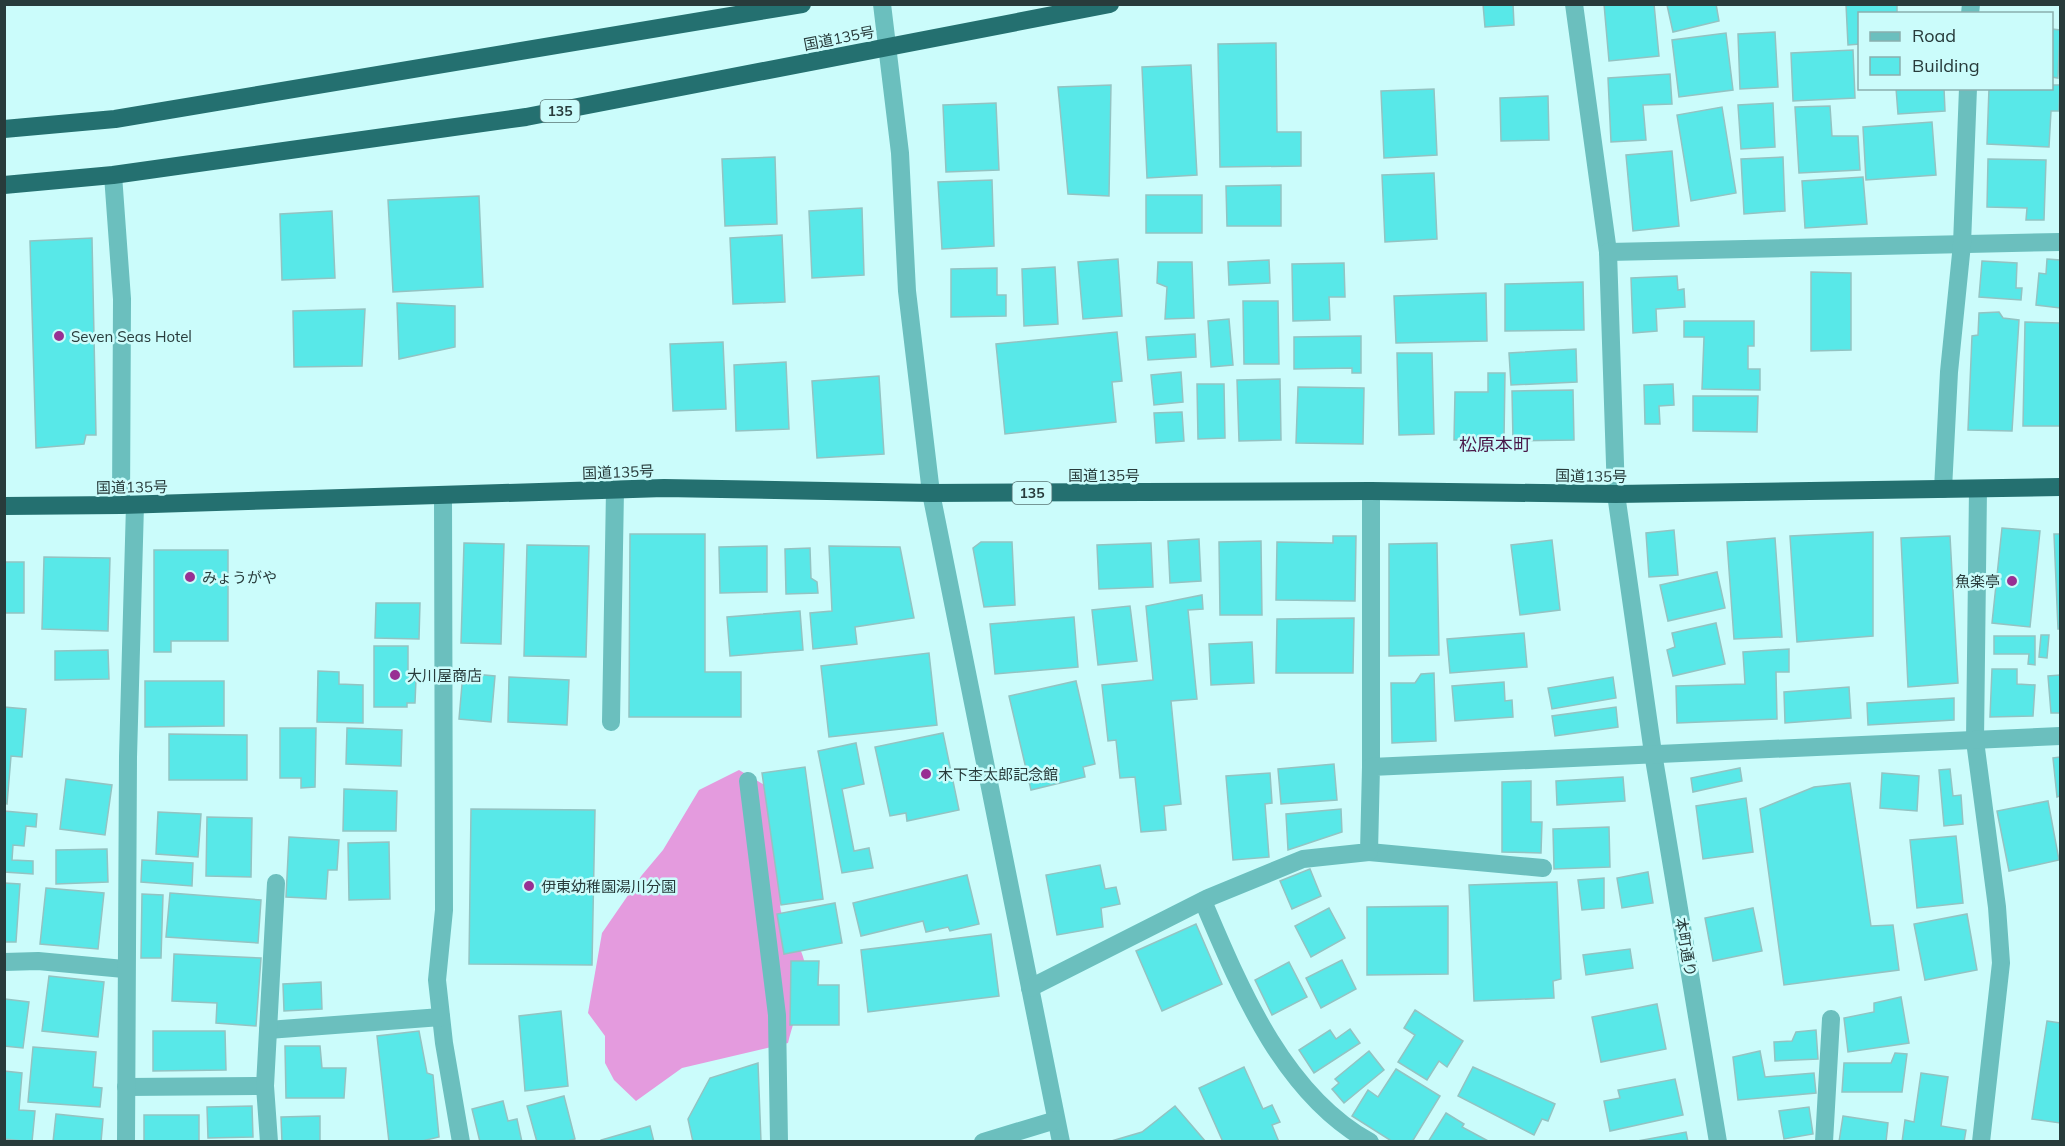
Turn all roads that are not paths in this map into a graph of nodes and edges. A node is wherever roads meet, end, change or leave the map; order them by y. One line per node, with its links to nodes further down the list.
1 (801, 4): 7 (highway)
2 (882, 4): 5 (street)
3 (1110, 4): 5 (highway, 国道135号 / 135)
4 (1574, 4): 12 (street, 本町通り)
5 (887, 47): 8 (highway, 国道135号 / 135); 18 (street)
6 (1968, 90): 11 (street)
7 (4, 129)
8 (113, 176): 9 (highway, 国道135号 / 135); 21 (street)
9 (4, 185)
10 (2061, 242): 11 (street)
11 (1962, 244): 12 (street); 14 (street)
12 (1608, 252): 19 (street, 本町通り)
13 (2061, 488): 15 (highway, 国道135号 / 135)
14 (1943, 489): 15 (highway, 国道135号 / 135); 19 (highway, 国道135号 / 135)
15 (1978, 489): 25 (street)
16 (615, 490): 18 (highway, 国道135号 / 135); 20 (highway, 国道135号 / 135); 23 (street)
17 (1371, 491): 18 (highway, 国道135号 / 135); 19 (highway, 国道135号 / 135); 27 (street)
18 (931, 493): 35 (street)
19 (1616, 494): 26 (street, 本町通り)
20 (442, 495): 21 (highway, 国道135号 / 135); 36 (street)
21 (128, 505): 22 (highway, 国道135号 / 135); 34 (street)
22 (4, 506)
23 (611, 722)
24 (2061, 736): 25 (street)
25 (1975, 741): 26 (street); 51 (street)
26 (1653, 753): 27 (street); 49 (street, 本町通り)
27 (1371, 767): 29 (street)
28 (748, 781): 45 (street)
29 (1370, 852): 30 (street); 32 (street)
30 (1543, 868)
31 (276, 883): 38 (street)
32 (1203, 901): 35 (street); 48 (street)
33 (4, 962): 34 (street)
34 (124, 969): 40 (street)
35 (1029, 988): 41 (street)
36 (441, 1017): 38 (street); 44 (street)
37 (1831, 1019): 50 (street)
38 (268, 1030): 39 (street)
39 (265, 1086): 40 (street); 43 (street)
40 (126, 1087): 42 (street)
41 (1056, 1120): 46 (street); 47 (street)
42 (126, 1142)
43 (269, 1142)
44 (461, 1142)
45 (779, 1142)
46 (983, 1142)
47 (1061, 1142)
48 (1370, 1142)
49 (1718, 1142)
50 (1824, 1142)
51 (1981, 1142)

